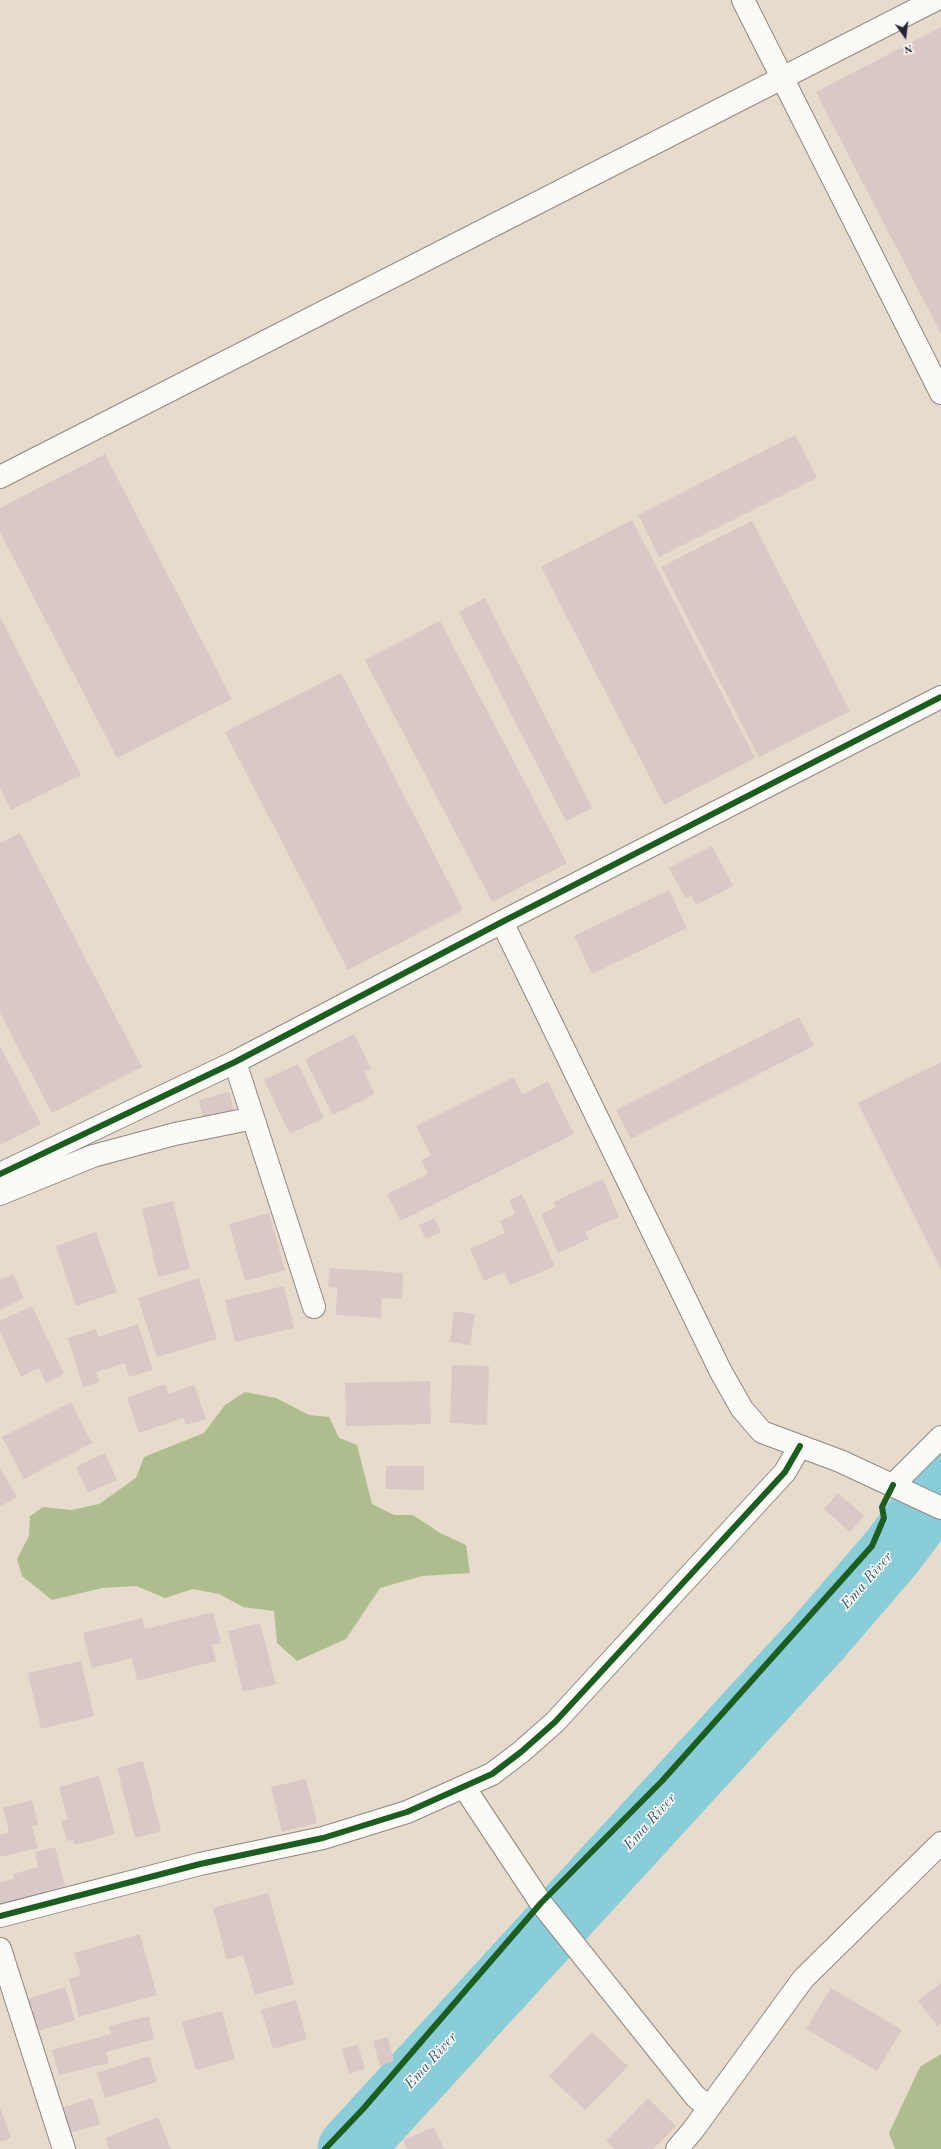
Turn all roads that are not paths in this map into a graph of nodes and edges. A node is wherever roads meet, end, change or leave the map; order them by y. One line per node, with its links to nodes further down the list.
1 (743, 0): 3 (street)
2 (936, 0): 3 (street)
3 (782, 77): 4 (street); 5 (street)
4 (941, 393)
5 (0, 477)
6 (941, 697): 7 (street)
7 (502, 922): 8 (street); 14 (street)
8 (235, 1062): 9 (street); 10 (street)
9 (255, 1123): 11 (street); 12 (street)
10 (0, 1174)
11 (0, 1194)
12 (314, 1306)
13 (941, 1437): 15 (street)
14 (800, 1446): 15 (street); 17 (street)
15 (902, 1489): 16 (street)
16 (941, 1508)
17 (464, 1787): 19 (street); 21 (street)
18 (941, 1843): 21 (street)
19 (0, 1916)
20 (0, 1949): 22 (street)
21 (708, 2107): 23 (street)
22 (64, 2149)
23 (677, 2149)

